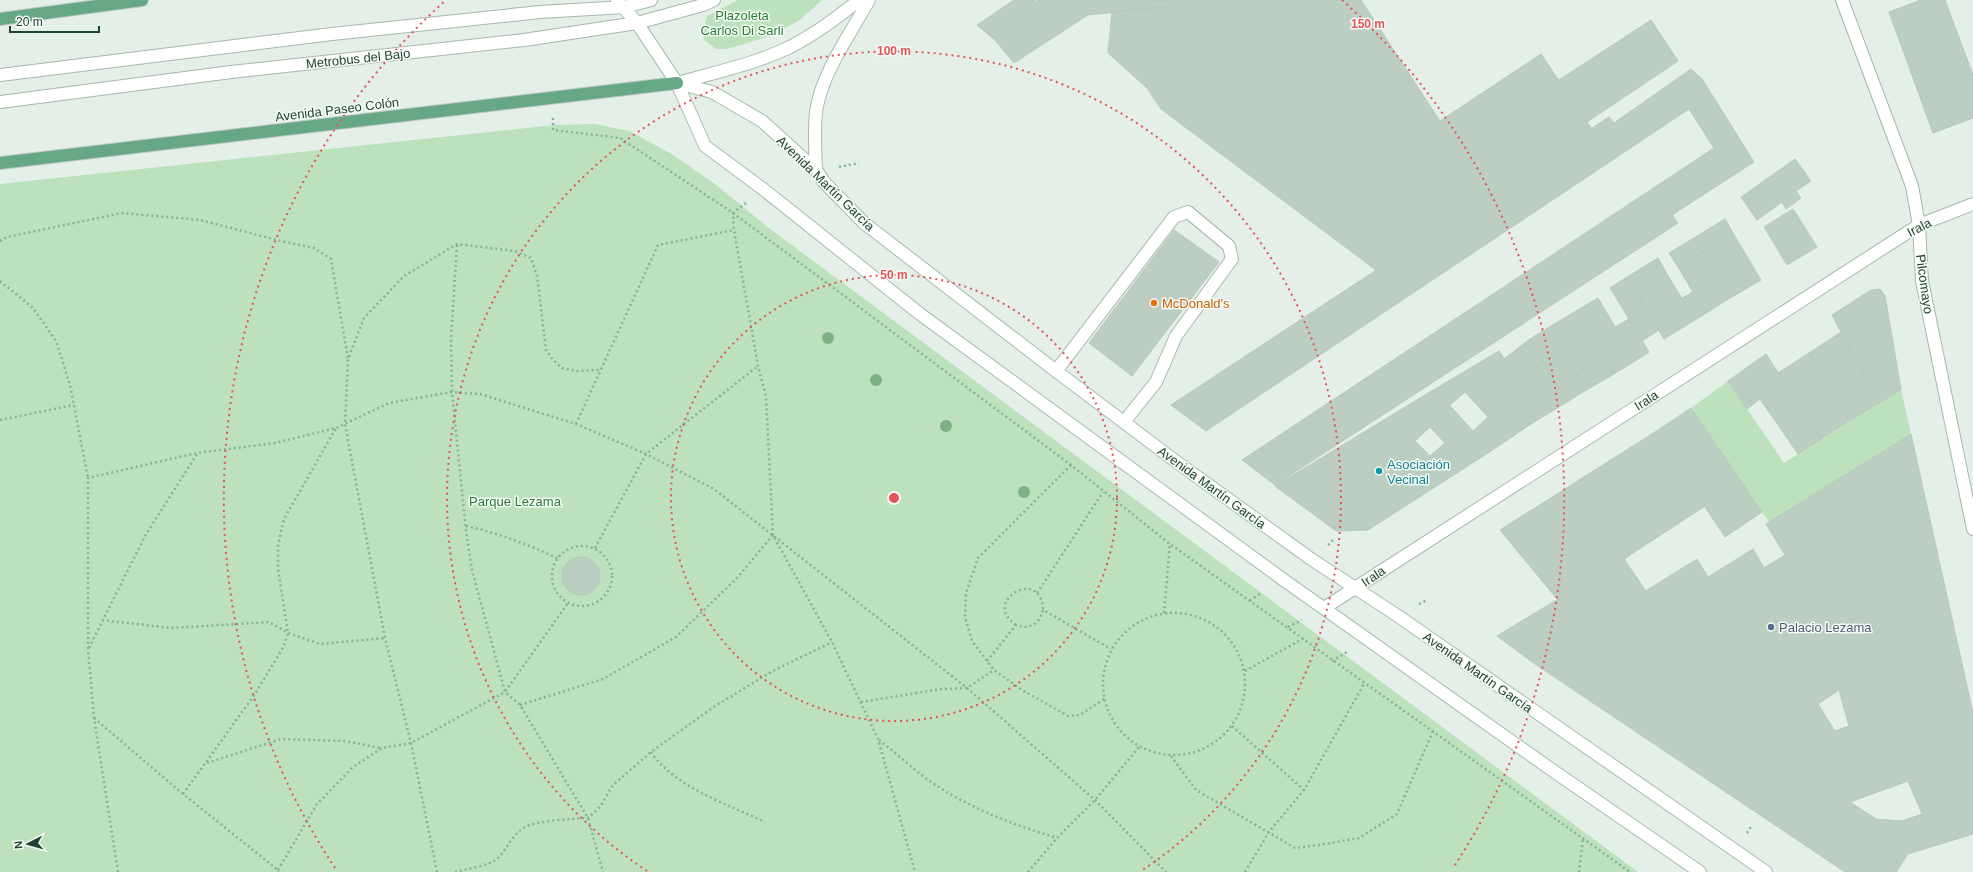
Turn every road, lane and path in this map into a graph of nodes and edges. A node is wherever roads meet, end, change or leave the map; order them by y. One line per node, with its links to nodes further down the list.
1 (142, 0): 8 (main road)
2 (651, 0): 7 (main road, Metrobus del Bajo)
3 (714, 0): 9 (main road, Metrobus del Bajo)
4 (859, 0): 11 (main road)
5 (869, 0): 16 (main road)
6 (1842, 0): 20 (main road, Pilcomayo)
7 (627, 2): 9 (main road); 10 (main road, Metrobus del Bajo)
8 (0, 19)
9 (637, 23): 11 (main road); 13 (main road, Metrobus del Bajo)
10 (0, 76)
11 (677, 83): 12 (main road, Avenida Paseo Colón); 16 (main road, Avenida Martín García); 17 (main road)
12 (551, 98): 14 (main road, Avenida Paseo Colón); 19 (path)
13 (0, 102)
14 (0, 163)
15 (859, 163): 16 (path)
16 (816, 170): 28 (main road, Avenida Martín García)
17 (762, 189): 19 (path); 50 (main road)
18 (1973, 204): 20 (main road, Irala)
19 (733, 213): 21 (path); 38 (path)
20 (1919, 225): 42 (main road, Pilcomayo); 47 (main road, Irala)
21 (734, 230): 26 (path); 27 (path)
22 (0, 241): 25 (path)
23 (457, 244): 25 (path); 27 (path); 29 (path)
24 (0, 281): 30 (path)
25 (348, 359): 33 (path)
26 (758, 366): 37 (path); 43 (path)
27 (601, 370): 34 (path)
28 (1056, 371): 32 (main road, Avenida Martín García); 32 (main road)
29 (452, 392): 33 (path); 34 (path); 41 (path)
30 (74, 405): 31 (path); 39 (path)
31 (0, 420)
32 (1124, 422): 47 (main road, Avenida Martín García)
33 (345, 424): 35 (path); 56 (path)
34 (576, 424): 37 (path)
35 (336, 428): 36 (path); 55 (path)
36 (197, 453): 39 (path); 53 (path)
37 (646, 454): 43 (path); 45 (path)
38 (1071, 465): 40 (path); 61 (path)
39 (88, 478): 59 (path)
40 (1103, 492): 44 (path); 48 (path)
41 (466, 526): 46 (path); 66 (path)
42 (1973, 529)
43 (773, 535): 58 (path); 65 (path); 69 (path)
44 (1170, 544): 52 (path); 57 (path)
45 (595, 548): 46 (path); 49 (path)
46 (557, 558): 49 (path)
47 (1355, 588): 50 (main road, Irala); 100 (main road, Avenida Martín García)
48 (1037, 593): 51 (path); 54 (path)
49 (568, 603): 66 (path)
50 (1324, 608): 99 (main road)
51 (1043, 610): 54 (path); 60 (path)
52 (1164, 613): 60 (path); 63 (path)
53 (102, 620): 55 (path); 59 (path)
54 (1016, 625): 61 (path)
55 (288, 633): 56 (path); 79 (path)
56 (385, 638): 74 (path)
57 (1304, 638): 63 (path); 64 (path)
58 (832, 642): 68 (path); 77 (path)
59 (88, 649): 70 (path)
60 (1111, 649): 67 (path)
61 (987, 661): 62 (path)
62 (994, 670): 65 (path); 67 (path)
63 (1245, 671): 71 (path)
64 (1364, 684): 72 (path); 80 (path)
65 (967, 688): 68 (path); 82 (path)
66 (505, 692): 69 (path); 74 (path)
67 (1104, 699): 75 (path)
68 (861, 702): 73 (path)
69 (520, 705): 83 (path)
70 (94, 718): 81 (path); 89 (path)
71 (1232, 726): 78 (path); 80 (path)
72 (1433, 730): 85 (path); 87 (path)
73 (878, 739): 86 (path); 93 (path)
74 (411, 743): 76 (path); 90 (path)
75 (1139, 747): 78 (path); 82 (path)
76 (382, 748): 79 (path); 88 (path)
77 (651, 752): 83 (path); 84 (path)
78 (1171, 756): 85 (path)
79 (205, 763): 81 (path)
80 (1304, 790): 85 (path)
81 (183, 794): 88 (path)
82 (1095, 800): 86 (path); 95 (path)
83 (588, 818): 91 (path); 92 (path)
84 (765, 822)
85 (1269, 832): 96 (path)
86 (1057, 838): 94 (path)
87 (1583, 838): 97 (path); 98 (path)
88 (278, 871)
89 (118, 872)
90 (437, 872)
91 (455, 872)
92 (603, 872)
93 (915, 872)
94 (1028, 872)
95 (1166, 872)
96 (1245, 872)
97 (1579, 872)
98 (1630, 872)
99 (1700, 872)
100 (1766, 872)

